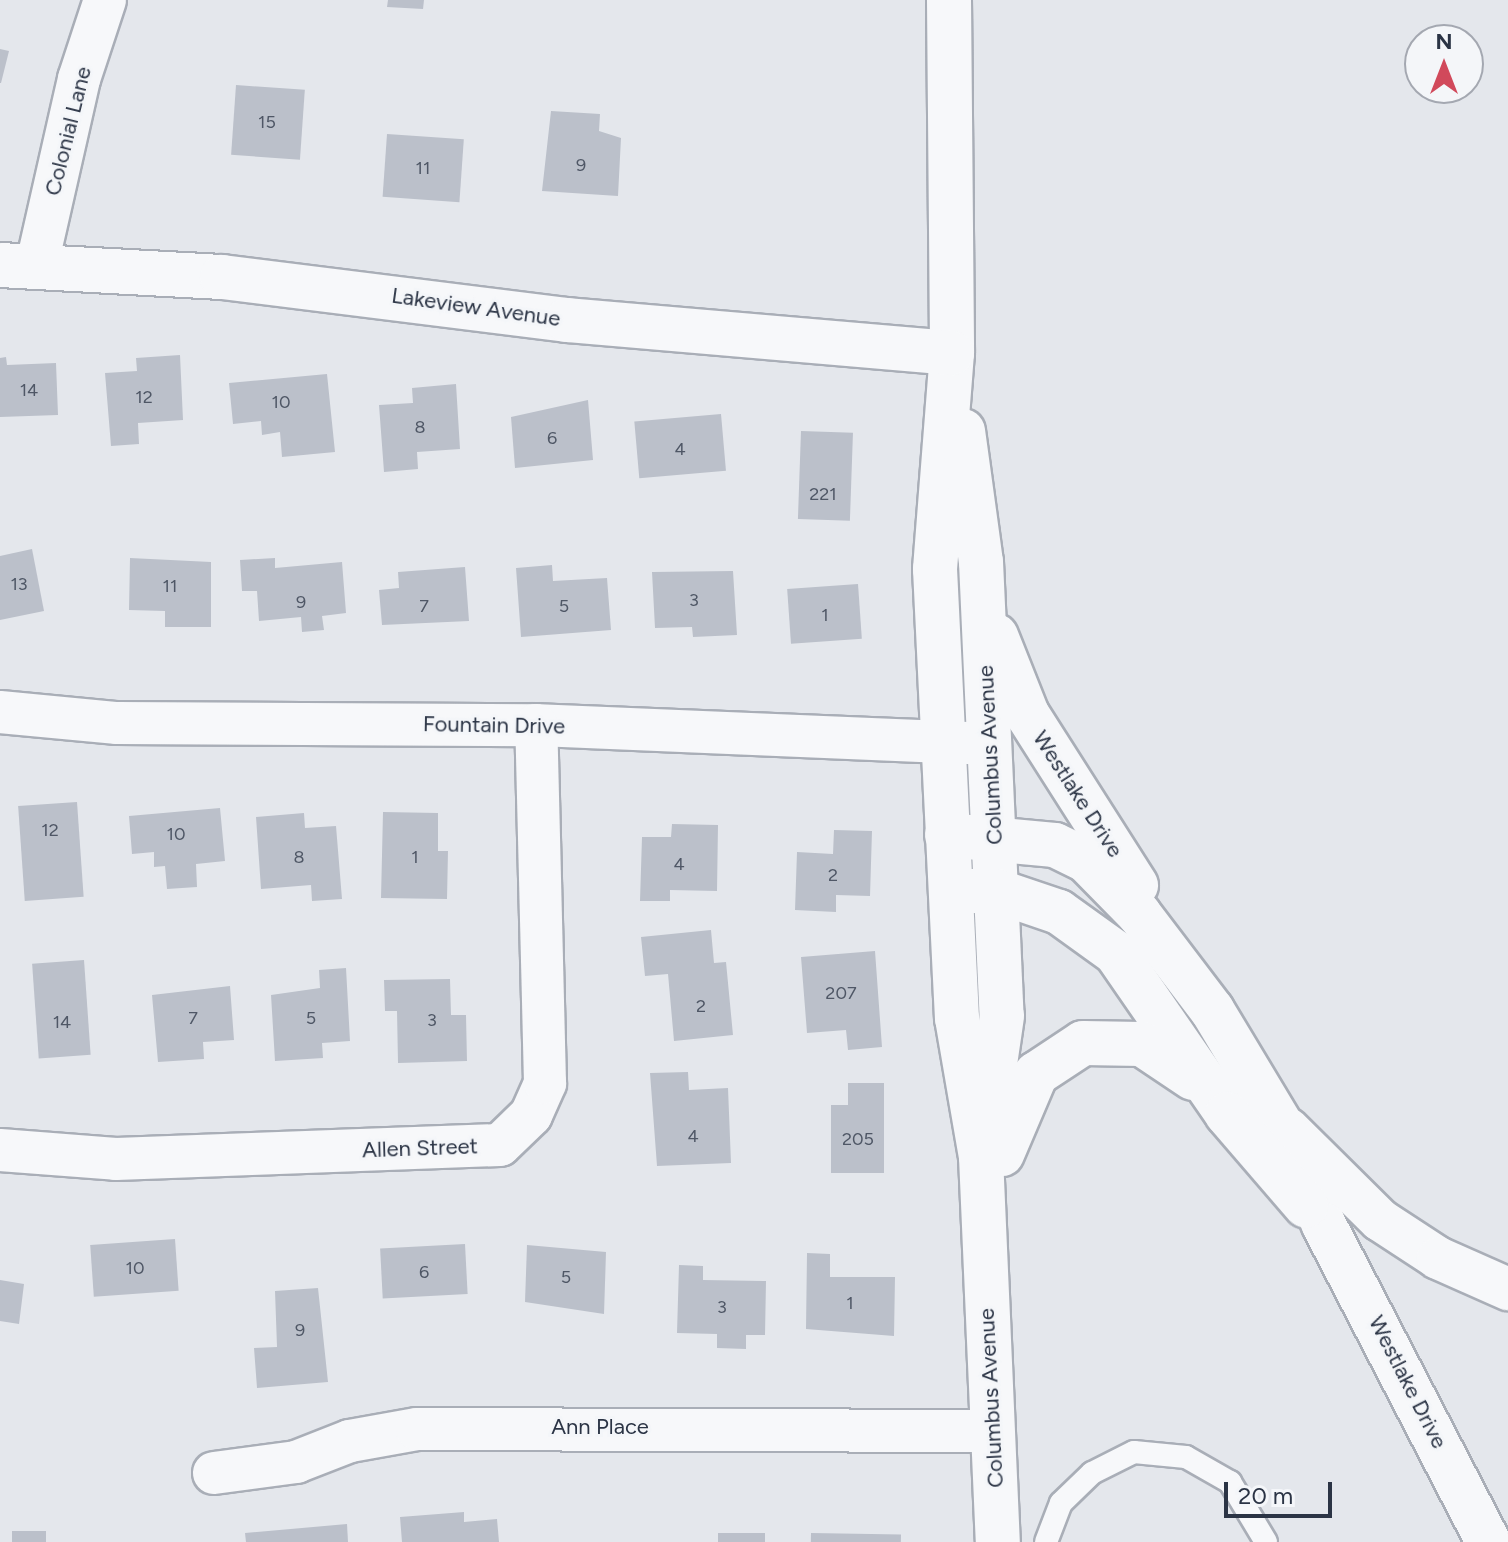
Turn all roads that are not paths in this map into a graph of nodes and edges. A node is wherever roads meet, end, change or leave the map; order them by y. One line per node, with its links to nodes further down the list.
1 (105, 0): 3 (street, Colonial Lane)
2 (949, 0): 4 (street, Columbus Avenue)
3 (18, 264): 4 (street, Lakeview Avenue)
4 (952, 353): 5 (street, Columbus Avenue); 8 (street, Columbus Avenue)
5 (981, 562): 9 (street, Columbus Avenue); 14 (street, Westlake Drive)
6 (0, 712): 7 (street, Fountain Drive)
7 (536, 725): 8 (street, Fountain Drive); 16 (street, Allen Street)
8 (942, 741): 9 (street, Fountain Drive); 10 (street, Columbus Avenue)
9 (989, 744): 11 (street, Columbus Avenue)
10 (947, 835): 11 (street); 12 (street, Columbus Avenue)
11 (994, 836): 13 (street, Columbus Avenue); 14 (street)
12 (950, 890): 13 (street); 17 (street, Columbus Avenue)
13 (997, 891): 15 (street); 17 (street, Columbus Avenue)
14 (1212, 1010): 15 (street)
15 (1244, 1103): 18 (street); 19 (street); 25 (street, Westlake Drive)
16 (0, 1150)
17 (981, 1157): 18 (street, Columbus Avenue)
18 (983, 1227): 20 (street, Columbus Avenue)
19 (1508, 1289)
20 (991, 1431): 21 (street, Ann Place); 22 (street, Columbus Avenue)
21 (214, 1473)
22 (998, 1542)
23 (1046, 1542): 24 (lane)
24 (1266, 1542)
25 (1488, 1542)

